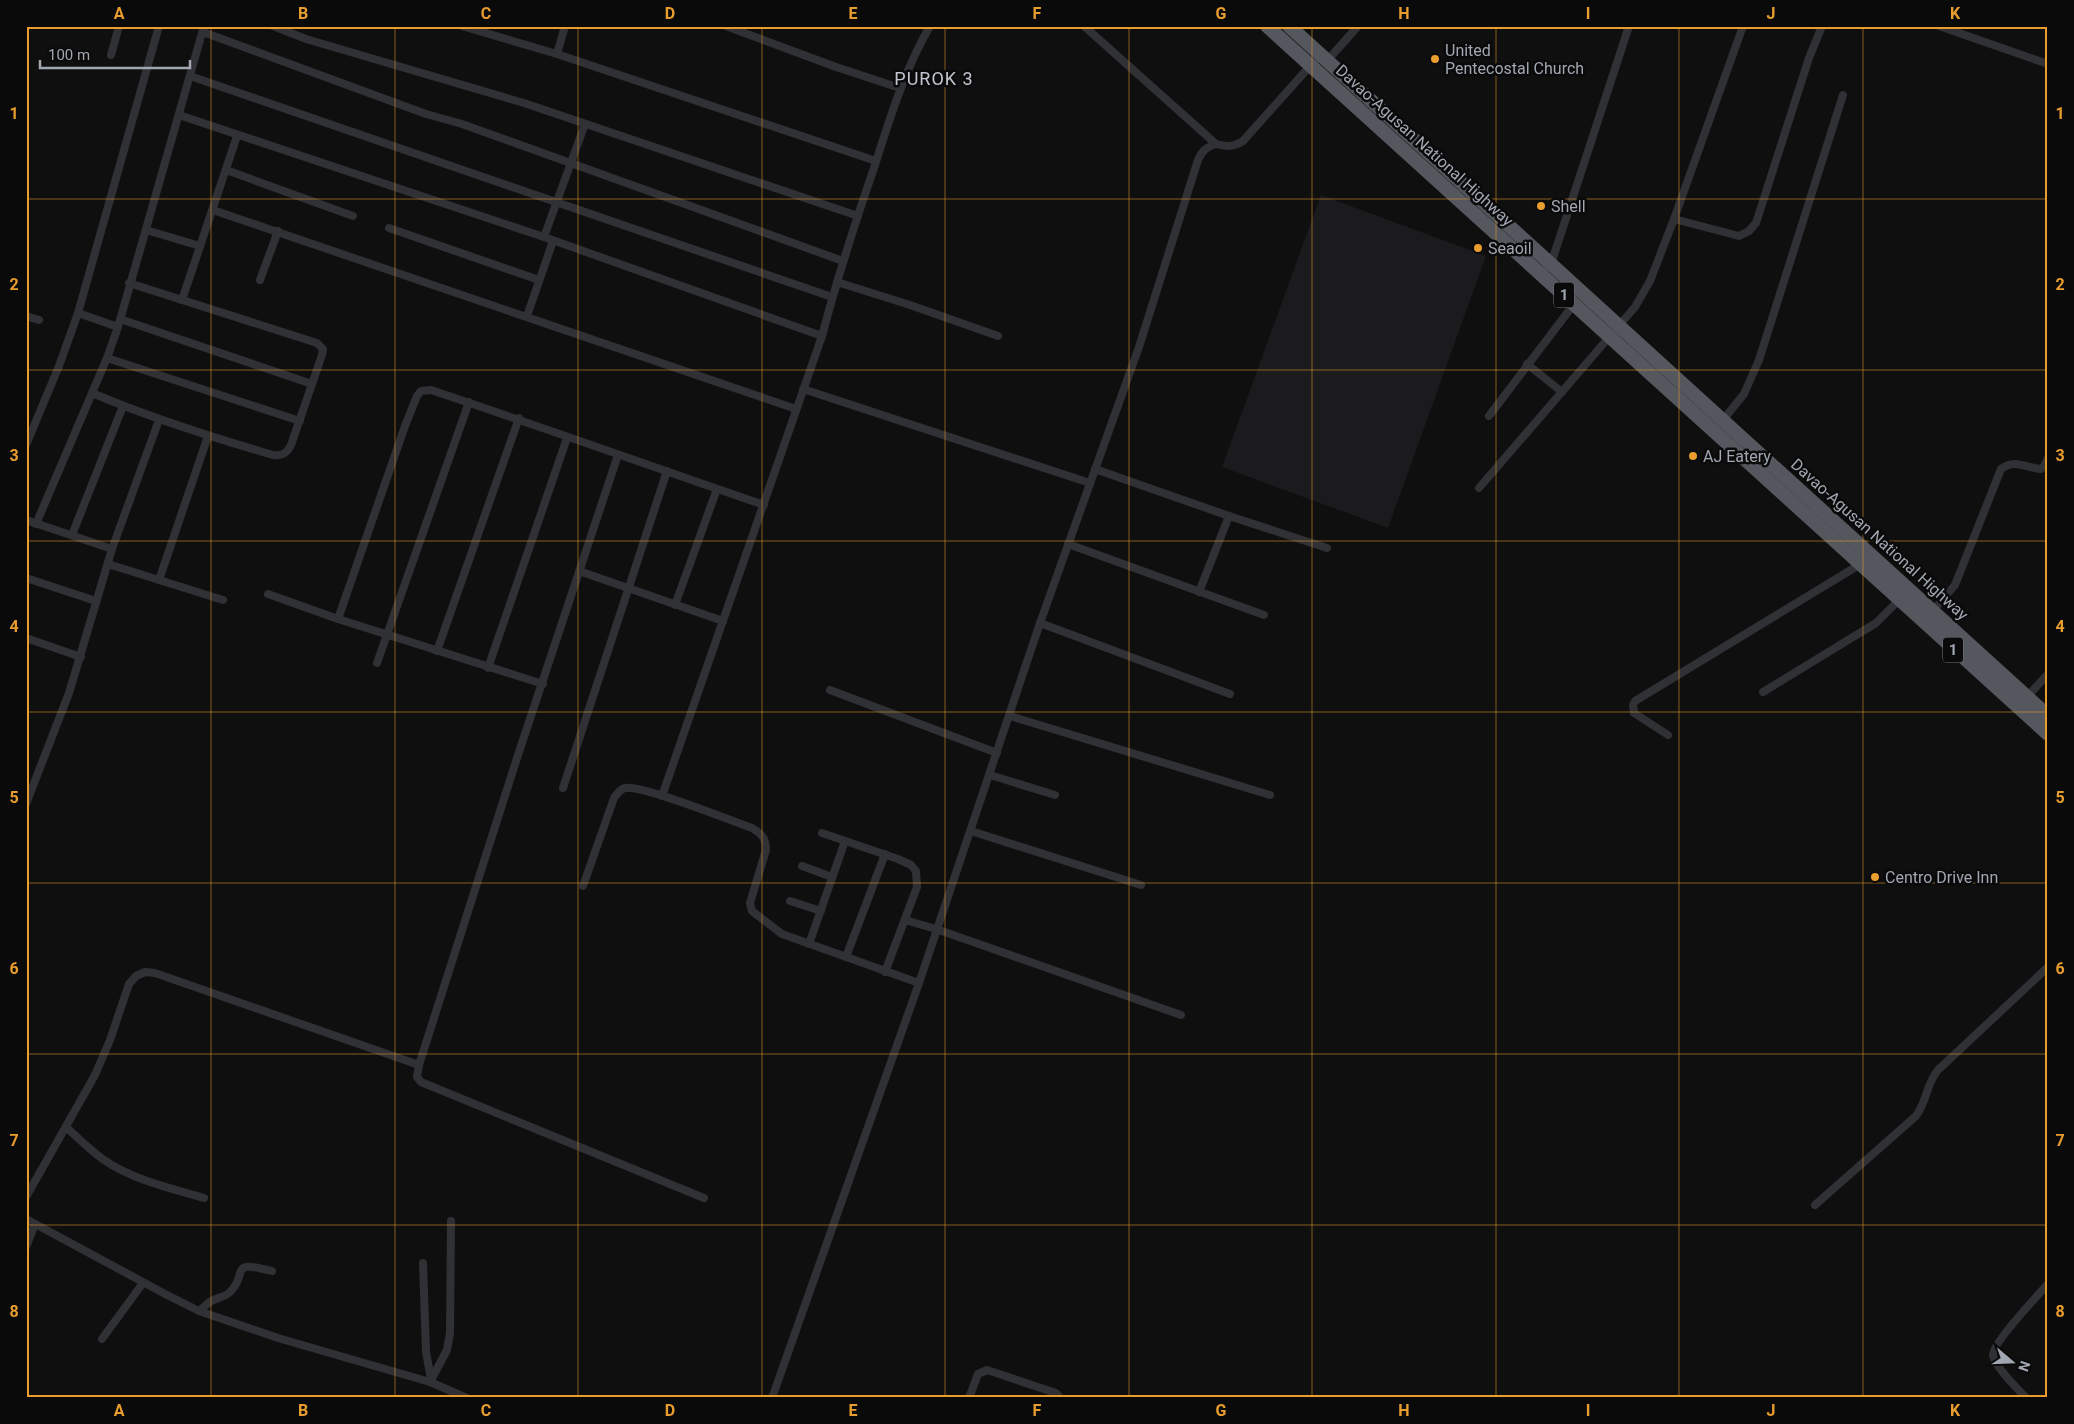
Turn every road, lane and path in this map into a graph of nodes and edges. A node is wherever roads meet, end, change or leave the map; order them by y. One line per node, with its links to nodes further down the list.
1 (119, 26): 18 (street)
2 (159, 26): 53 (street)
3 (273, 26): 26 (street)
4 (462, 26): 17 (street)
5 (564, 26): 17 (street)
6 (726, 26): 23 (street)
7 (930, 26): 23 (street)
8 (1084, 26): 28 (street)
9 (1267, 26): 21 (highway, Davao-Agusan National Highway / 1)
10 (1289, 26): 19 (highway, Davao-Agusan National Highway / 1)
11 (1358, 26): 19 (street)
12 (1629, 26): 44 (street)
13 (1743, 26): 36 (street)
14 (1822, 26): 36 (street)
15 (1939, 26): 20 (street)
16 (203, 29): 22 (street); 30 (street)
17 (557, 54): 29 (street)
18 (111, 55)
19 (1324, 58): 21 (street); 44 (highway, Davao-Agusan National Highway / 1)
20 (2048, 64)
21 (1311, 66): 28 (street); 45 (highway, Davao-Agusan National Highway / 1)
22 (190, 76): 25 (street); 32 (street)
23 (900, 88): 29 (street)
24 (1843, 94): 74 (street)
25 (179, 115): 27 (street); 38 (street)
26 (585, 124): 30 (street); 35 (street)
27 (237, 136): 31 (street); 40 (street)
28 (1216, 144): 83 (street)
29 (876, 160): 35 (street)
30 (571, 162): 32 (street); 43 (street)
31 (226, 170): 33 (street); 34 (street)
32 (557, 201): 40 (street); 50 (street)
33 (213, 210): 39 (street); 42 (street)
34 (353, 216)
35 (858, 216): 43 (street)
36 (1674, 219): 58 (street)
37 (389, 228): 47 (street)
38 (146, 230): 42 (street); 49 (street)
39 (278, 231): 46 (street); 55 (street)
40 (544, 238): 41 (street)
41 (553, 240): 47 (street); 59 (street)
42 (200, 246): 51 (street)
43 (843, 261): 48 (street)
44 (1551, 264): 45 (street); 58 (highway, Davao-Agusan National Highway / 1)
45 (1541, 274): 52 (highway, Davao-Agusan National Highway / 1)
46 (260, 280)
47 (539, 280): 55 (street)
48 (837, 282): 50 (street); 60 (street)
49 (129, 283): 51 (street); 57 (street)
50 (832, 297): 59 (street)
51 (182, 300): 64 (street)
52 (1574, 304): 61 (highway, Davao-Agusan National Highway / 1); 63 (street)
53 (78, 313): 57 (street); 78 (street)
54 (26, 316): 56 (street)
55 (527, 316): 70 (street)
56 (40, 320)
57 (119, 323): 62 (street); 64 (street)
58 (1619, 326): 61 (street); 74 (highway, Davao-Agusan National Highway / 1)
59 (822, 336): 65 (street)
60 (998, 336)
61 (1610, 337): 66 (street); 82 (highway, Davao-Agusan National Highway / 1)
62 (107, 358): 67 (street); 75 (street)
63 (1527, 364): 66 (street); 71 (street)
64 (312, 384): 75 (street)
65 (803, 389): 70 (street); 85 (street)
66 (1562, 392): 86 (street)
67 (92, 393): 69 (street); 91 (street)
68 (469, 402): 72 (street); 110 (street); 114 (street)
69 (122, 406): 73 (street); 92 (street)
70 (796, 409): 88 (street)
71 (1489, 416)
72 (519, 418): 77 (street); 116 (street)
73 (159, 420): 76 (street); 95 (street)
74 (1723, 420): 79 (highway, Davao-Agusan National Highway / 1)
75 (300, 421): 76 (street)
76 (208, 436): 100 (street)
77 (567, 438): 80 (street); 119 (street)
78 (26, 445)
79 (1755, 449): 82 (highway); 108 (highway, Davao-Agusan National Highway / 1)
80 (618, 455): 84 (street); 98 (street)
81 (2048, 458): 108 (street)
82 (1745, 459): 97 (highway, Davao-Agusan National Highway / 1)
83 (1095, 469): 85 (street); 89 (street)
84 (667, 471): 87 (street); 101 (street)
85 (1090, 483): 93 (street)
86 (1479, 488)
87 (717, 489): 88 (street); 107 (street)
88 (764, 505): 111 (street)
89 (1229, 516): 94 (street); 102 (street)
90 (26, 520): 91 (street)
91 (36, 524): 92 (street)
92 (72, 536): 95 (street)
93 (1068, 544): 102 (street); 113 (street)
94 (1327, 548)
95 (112, 549): 96 (street)
96 (108, 564): 100 (street); 106 (street)
97 (1860, 565): 105 (highway, Davao-Agusan National Highway / 1); 129 (street)
98 (579, 571): 101 (street); 121 (street)
99 (26, 578): 106 (street)
100 (158, 580): 104 (street)
101 (628, 588): 107 (street); 132 (street)
102 (1199, 592): 109 (street)
103 (268, 594): 110 (street)
104 (223, 600)
105 (1899, 600): 112 (highway, Davao-Agusan National Highway / 1); 123 (street)
106 (96, 601): 117 (street)
107 (675, 605): 111 (street)
108 (1933, 611): 112 (street); 125 (highway, Davao-Agusan National Highway / 1)
109 (1264, 615)
110 (338, 619): 114 (street)
111 (723, 621): 136 (street)
112 (1923, 622): 125 (highway, Davao-Agusan National Highway / 1)
113 (1040, 623): 124 (street); 126 (street)
114 (388, 635): 116 (street); 118 (street)
115 (26, 638): 117 (street)
116 (437, 651): 119 (street)
117 (81, 657): 133 (street)
118 (377, 663)
119 (488, 668): 121 (street)
120 (2048, 674): 125 (street)
121 (542, 684): 156 (street)
122 (830, 690): 130 (street)
123 (1763, 692)
124 (1230, 694)
125 (2022, 702): 127 (highway, Davao-Agusan National Highway / 1); 128 (highway, Davao-Agusan National Highway / 1)
126 (1010, 716): 130 (street); 135 (street)
127 (2048, 716)
128 (2048, 734)
129 (1668, 735)
130 (997, 752): 131 (street)
131 (990, 774): 134 (street); 138 (street)
132 (563, 788)
133 (29, 791): 137 (street)
134 (1055, 795)
135 (1270, 795)
136 (662, 796): 145 (street); 150 (street)
137 (26, 804)
138 (971, 831): 144 (street); 149 (street)
139 (822, 833): 140 (street)
140 (845, 841): 141 (street); 143 (street)
141 (885, 854): 148 (street); 151 (street)
142 (802, 866): 143 (street)
143 (832, 877): 147 (street)
144 (1141, 885)
145 (583, 886)
146 (790, 901): 147 (street)
147 (821, 911): 150 (street)
148 (905, 920): 149 (street); 153 (street)
149 (936, 929): 154 (street); 155 (street)
150 (809, 944): 151 (street)
151 (846, 958): 153 (street)
152 (2048, 967): 161 (street)
153 (885, 972): 154 (street)
154 (919, 983): 174 (street)
155 (1181, 1015)
156 (419, 1064): 157 (street); 160 (street)
157 (66, 1127): 158 (street); 159 (street)
158 (26, 1197)
159 (204, 1198)
160 (704, 1198)
161 (1815, 1205)
162 (26, 1219): 164 (street)
163 (451, 1221): 172 (street)
164 (35, 1224): 165 (street); 168 (street)
165 (26, 1247)
166 (423, 1263): 172 (street)
167 (272, 1271): 170 (street)
168 (143, 1282): 170 (street); 171 (street)
169 (2048, 1284): 177 (street)
170 (199, 1311): 172 (street)
171 (102, 1339)
172 (431, 1381): 173 (street)
173 (466, 1398)
174 (772, 1398)
175 (969, 1398): 176 (street)
176 (1060, 1398)
177 (2026, 1398)

